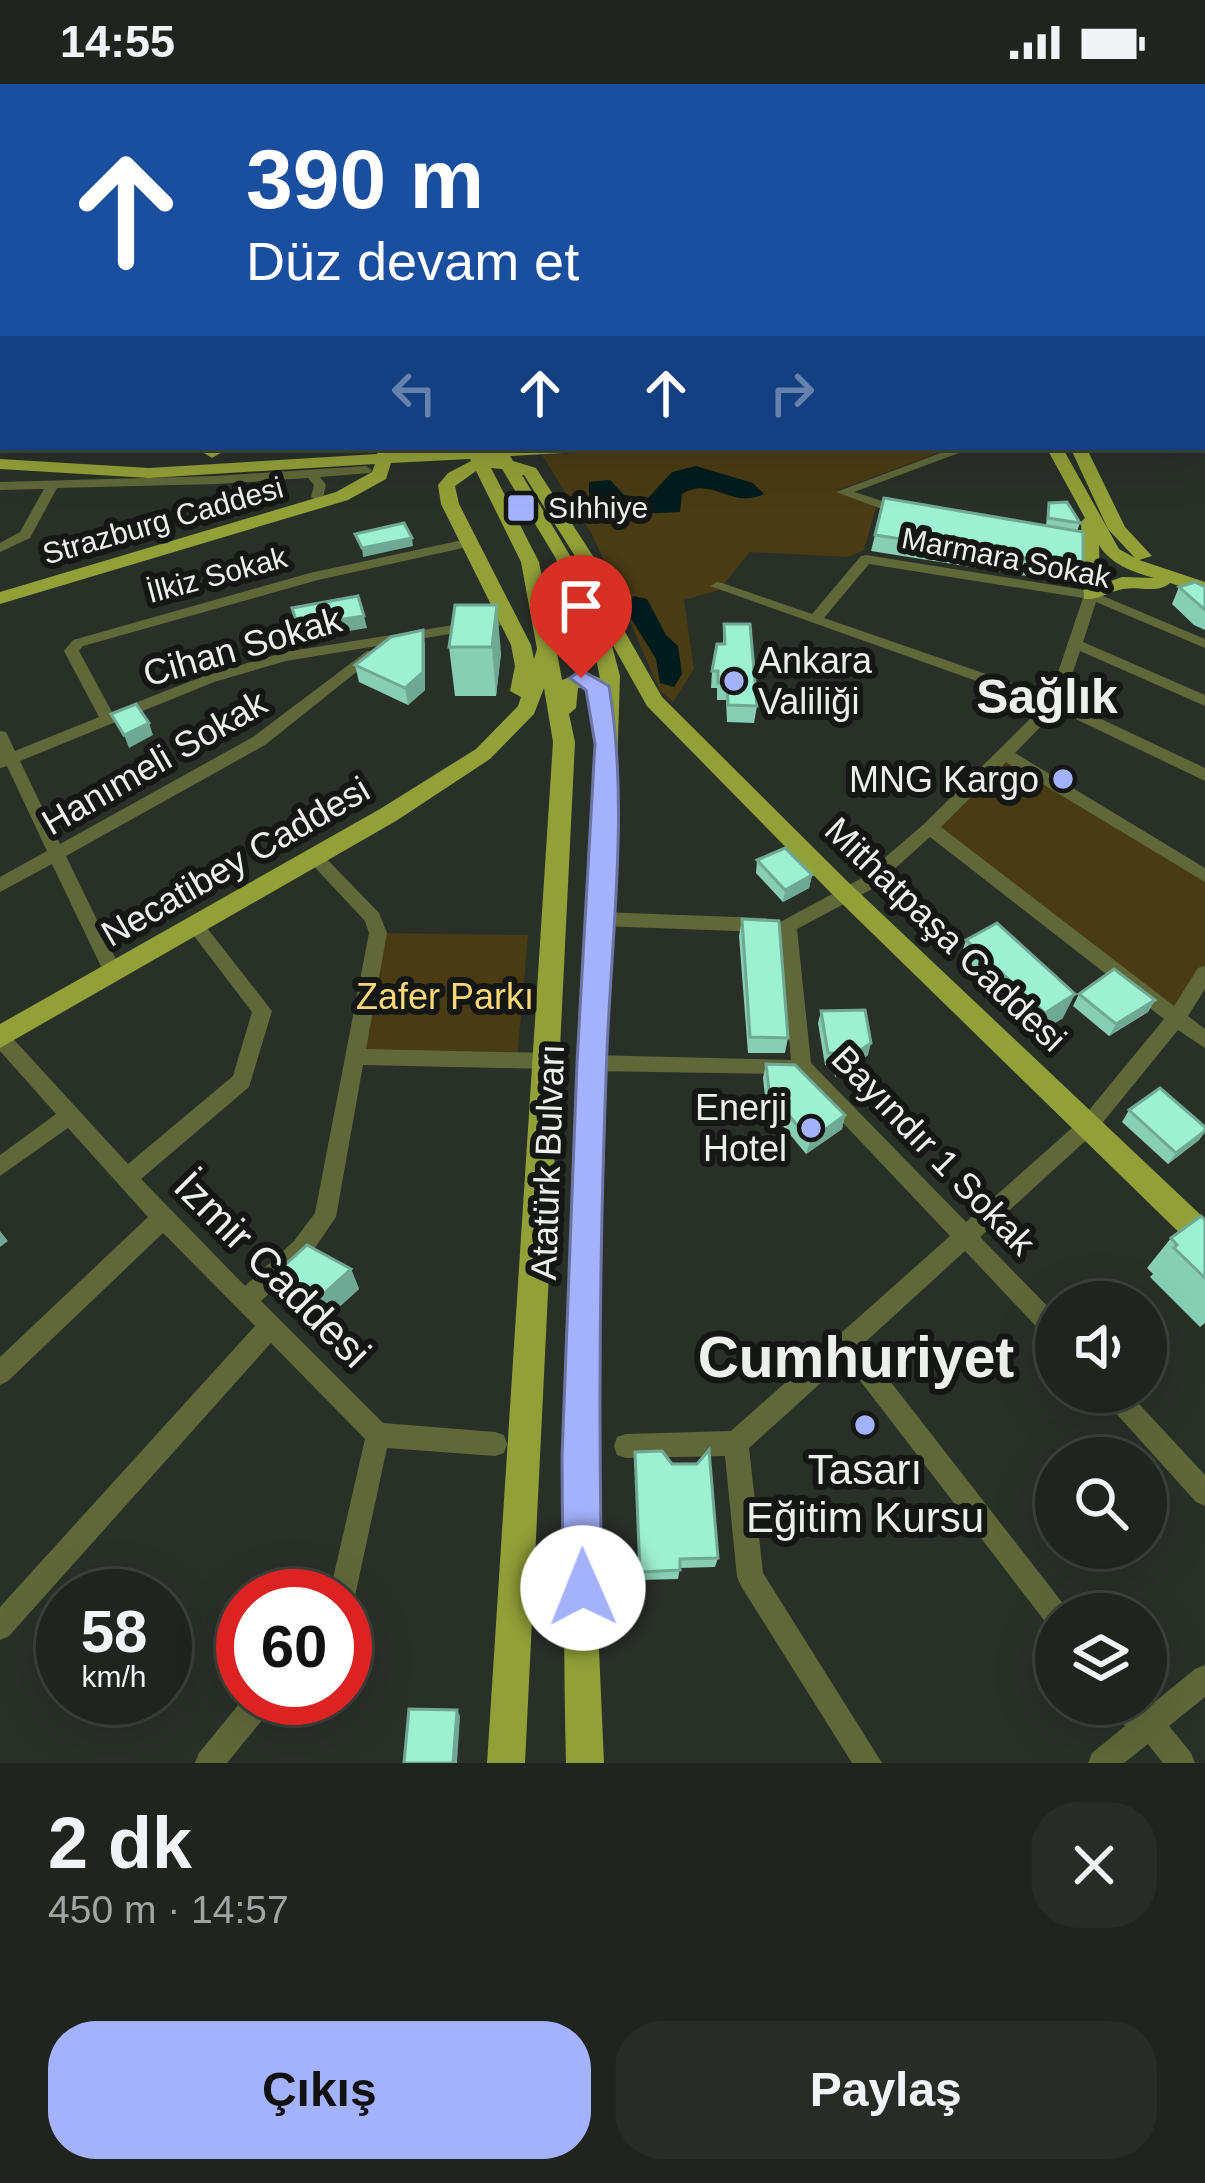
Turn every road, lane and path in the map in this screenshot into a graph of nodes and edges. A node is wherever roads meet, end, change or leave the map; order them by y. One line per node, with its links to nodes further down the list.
1 (218, 450): 10 (main road)
2 (433, 450): 8 (main road)
3 (474, 450): 26 (main road, Atatürk Bulvarı)
4 (498, 450): 24 (main road, Atatürk Bulvarı)
5 (961, 450): 18 (street)
6 (1052, 450): 19 (main road)
7 (1079, 450): 25 (main road)
8 (375, 451): 12 (main road); 12 (main road); 13 (main road); 32 (main road, Strazburg Caddesi)
9 (0, 454): 10 (main road)
10 (73, 463): 12 (main road)
11 (0, 464): 12 (main road)
12 (113, 468)
13 (366, 470): 14 (street); 17 (main road, Strazburg Caddesi)
14 (311, 473): 16 (street); 17 (street)
15 (0, 486): 16 (street)
16 (52, 486): 23 (street)
17 (317, 496): 32 (main road, Strazburg Caddesi)
18 (920, 515)
19 (1090, 517): 21 (main road); 25 (main road)
20 (1071, 538): 21 (street)
21 (1092, 542): 33 (main road)
22 (464, 544): 35 (main road); 40 (main road); 43 (street, İlkiz Sokak)
23 (0, 548)
24 (561, 556): 31 (main road, Atatürk Bulvarı); 40 (main road)
25 (1134, 559): 27 (main road); 28 (main road); 30 (main road)
26 (530, 562): 31 (main road); 37 (main road, Atatürk Bulvarı)
27 (1205, 576)
28 (1116, 584): 30 (main road); 33 (main road)
29 (717, 586): 34 (street)
30 (1205, 589)
31 (578, 592): 47 (main road, Atatürk Bulvarı)
32 (0, 594)
33 (1091, 595): 34 (street, Marmara Sokak); 38 (street); 39 (street, Marmara Sokak)
34 (816, 618): 42 (street)
35 (510, 620): 36 (street, Cihan Sokak); 45 (main road)
36 (388, 638): 43 (street, Cihan Sokak); 52 (street, Hanımeli Sokak)
37 (548, 644): 45 (main road, Necatibey Caddesi); 46 (main road, Atatürk Bulvarı)
38 (1076, 644): 41 (street); 42 (street)
39 (1205, 644)
40 (639, 680): 56 (main road, Mithatpaşa Caddesi)
41 (1205, 701)
42 (1055, 703): 48 (street); 50 (street)
43 (107, 718): 49 (street, Cihan Sokak)
44 (0, 736): 49 (street)
45 (500, 738): 53 (main road, Necatibey Caddesi)
46 (564, 742): 47 (main road); 66 (main road, Atatürk Bulvarı)
47 (607, 744): 57 (main road, Atatürk Bulvarı)
48 (1005, 754): 51 (street); 54 (street)
49 (5, 761): 52 (street)
50 (1205, 775)
51 (930, 828): 56 (street); 62 (street)
52 (56, 853): 55 (street, Hanımeli Sokak); 60 (street)
53 (314, 856): 58 (main road, Necatibey Caddesi); 65 (street)
54 (1205, 876)
55 (0, 885)
56 (846, 894): 59 (street); 70 (main road, Mithatpaşa Caddesi)
57 (598, 919): 59 (street); 67 (main road, Atatürk Bulvarı)
58 (194, 924): 60 (main road, Necatibey Caddesi); 72 (street)
59 (788, 926): 68 (street, Bayındır 1 Sokak)
60 (113, 971): 63 (main road, Necatibey Caddesi)
61 (1205, 973): 62 (street)
62 (1177, 1018): 64 (street); 70 (street)
63 (0, 1037): 69 (street, İzmir Caddesi)
64 (1205, 1040)
65 (355, 1057): 66 (street); 76 (street)
66 (550, 1061): 94 (main road, Atatürk Bulvarı)
67 (592, 1063): 68 (street); 95 (main road, Atatürk Bulvarı)
68 (801, 1066): 74 (street, Bayındır 1 Sokak)
69 (68, 1116): 71 (street); 72 (street, İzmir Caddesi)
70 (1088, 1126): 74 (street); 75 (main road, Mithatpaşa Caddesi)
71 (0, 1167)
72 (126, 1179): 73 (street, İzmir Caddesi)
73 (163, 1218): 76 (street, İzmir Caddesi); 80 (street)
74 (969, 1235): 77 (street, Bayındır 1 Sokak); 79 (street)
75 (1205, 1238)
76 (245, 1301): 78 (street, İzmir Caddesi)
77 (1035, 1307)
78 (271, 1325): 82 (street, İzmir Caddesi); 89 (street)
79 (848, 1346): 83 (street); 88 (street)
80 (0, 1373)
81 (1131, 1413): 86 (street)
82 (378, 1436): 84 (street); 87 (street)
83 (736, 1443): 85 (street); 96 (street)
84 (495, 1444)
85 (626, 1446)
86 (1205, 1493)
87 (348, 1569)
88 (1039, 1593)
89 (0, 1627)
90 (1205, 1679): 92 (street)
91 (240, 1725): 93 (street)
92 (1147, 1726): 97 (street); 98 (street)
93 (209, 1763)
94 (506, 1763)
95 (584, 1763)
96 (868, 1763)
97 (1102, 1763)
98 (1181, 1763)

